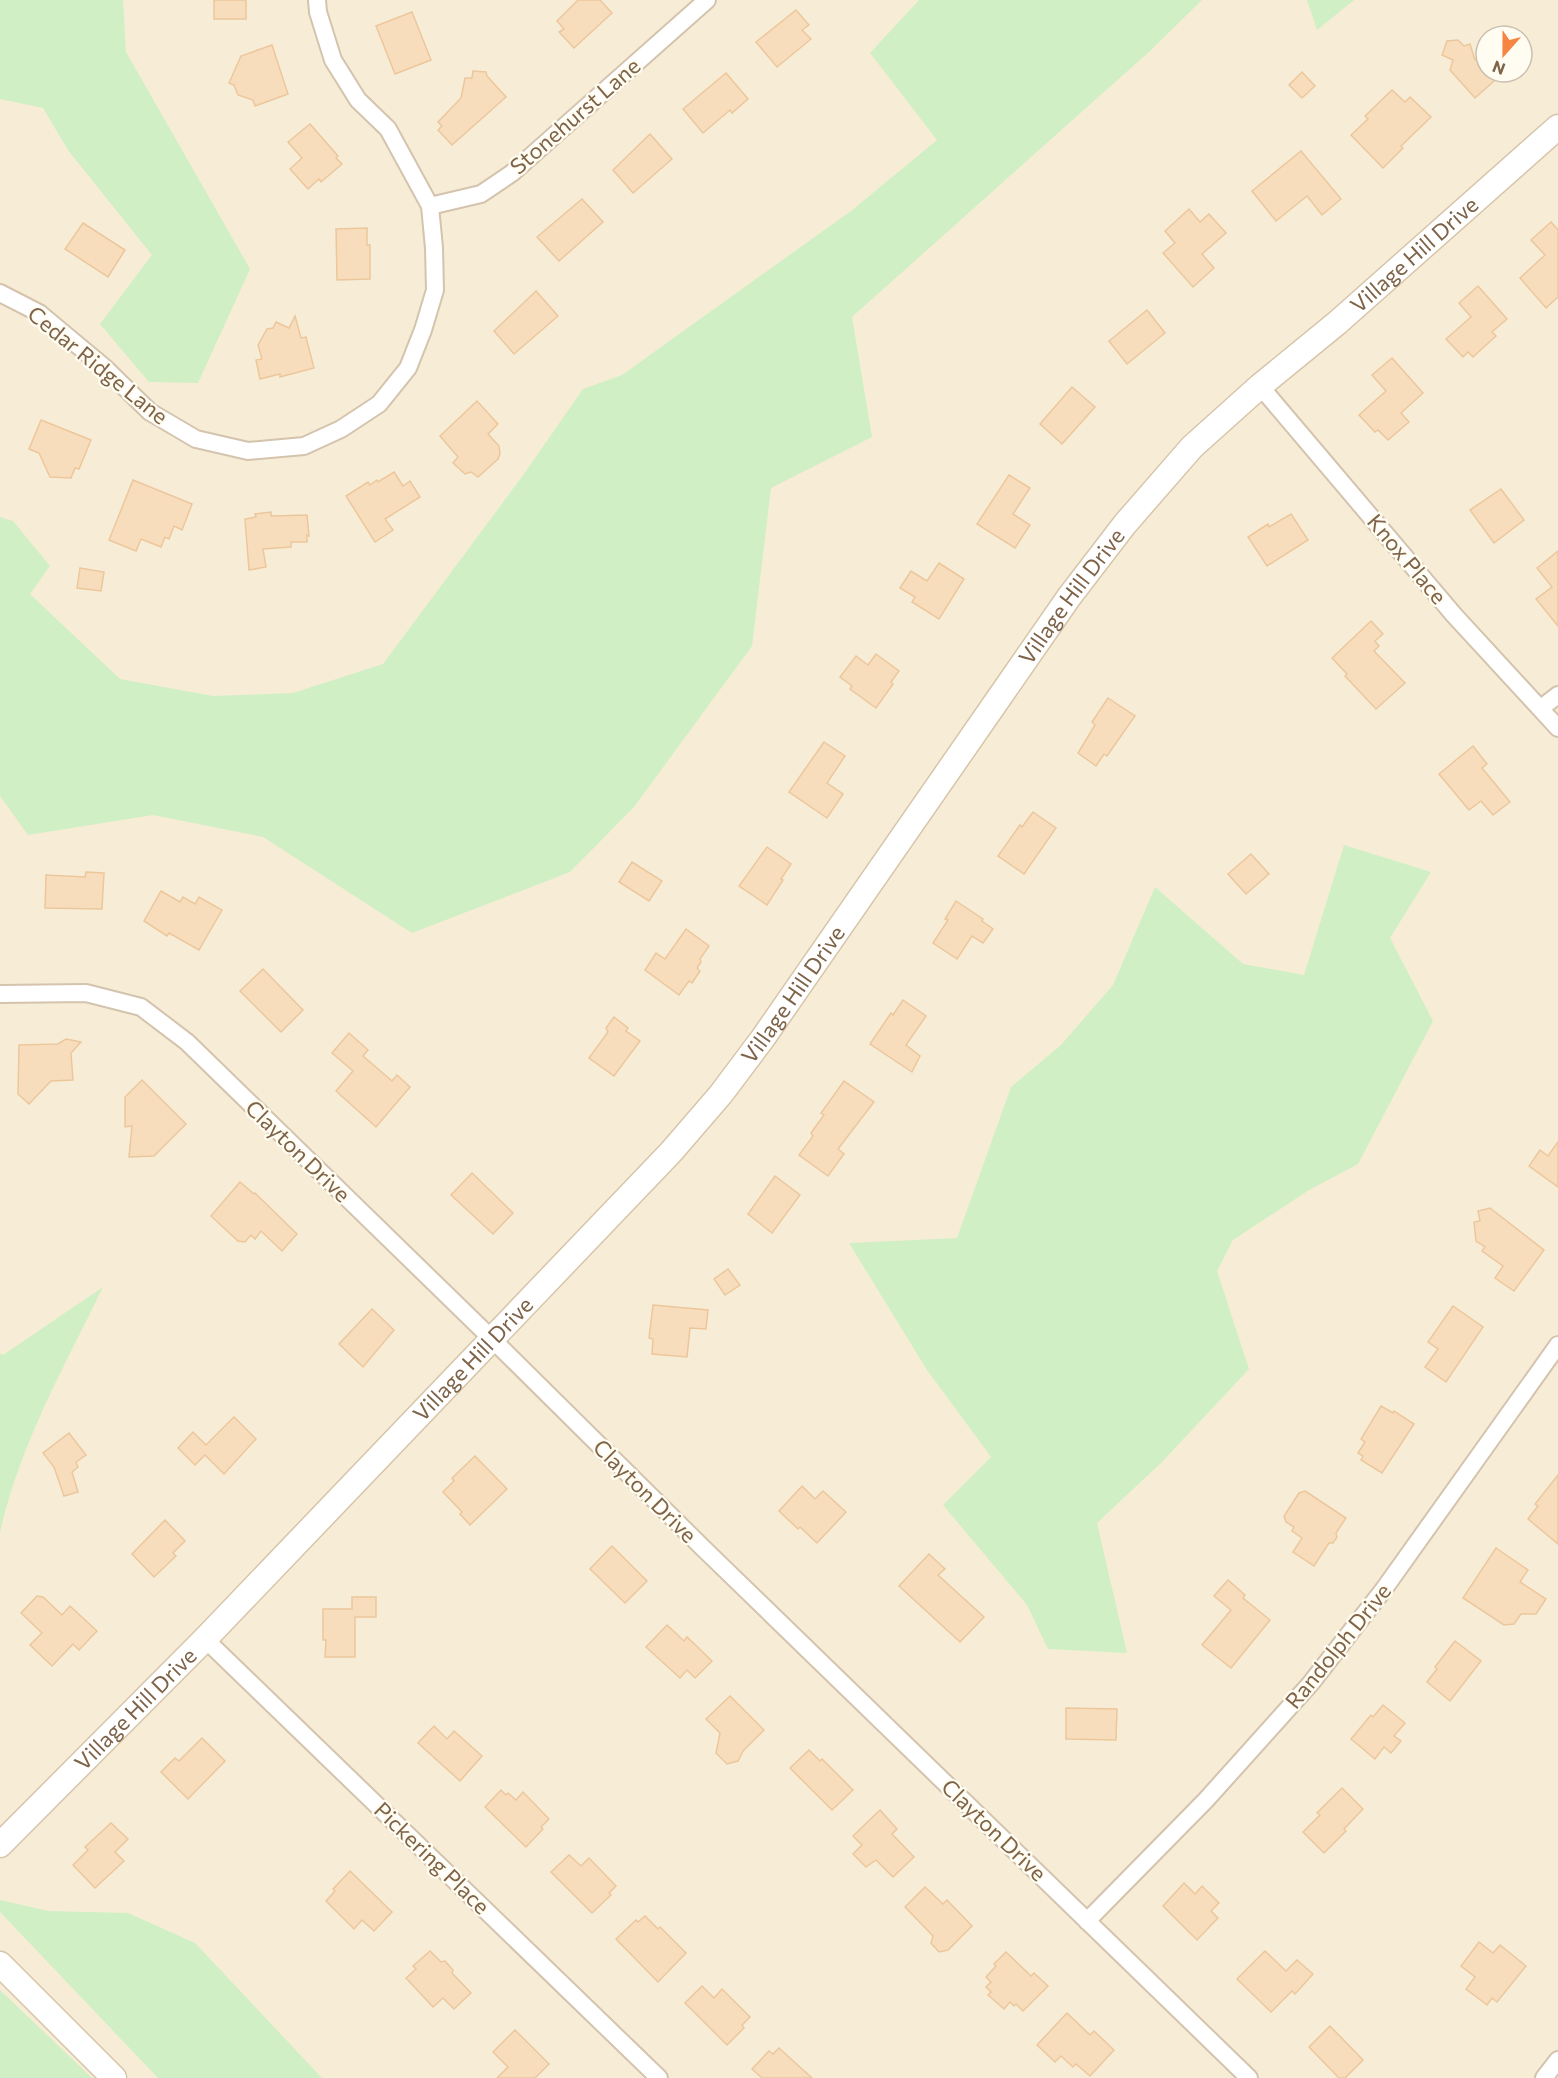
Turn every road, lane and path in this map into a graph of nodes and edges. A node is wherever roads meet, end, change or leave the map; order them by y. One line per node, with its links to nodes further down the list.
1 (317, 0): 4 (street, Cedar Ridge Lane)
2 (707, 0): 4 (street, Stonehurst Lane)
3 (1558, 127): 6 (street, Village Hill Drive)
4 (430, 206): 5 (street, Cedar Ridge Lane)
5 (0, 293)
6 (1260, 386): 8 (street, Knox Place); 11 (street, Village Hill Drive)
7 (1558, 695): 8 (street)
8 (1541, 708): 9 (street, Knox Place)
9 (1558, 728)
10 (0, 994): 11 (street, Clayton Drive)
11 (492, 1339): 13 (street, Village Hill Drive); 15 (street, Clayton Drive)
12 (1558, 1345): 15 (street, Randolph Drive)
13 (204, 1639): 14 (street, Village Hill Drive); 19 (street, Pickering Place)
14 (0, 1845)
15 (1088, 1921): 20 (street, Clayton Drive)
16 (0, 1964): 18 (street)
17 (1558, 2060): 21 (street)
18 (114, 2078)
19 (659, 2078)
20 (1249, 2078)
21 (1544, 2078)

